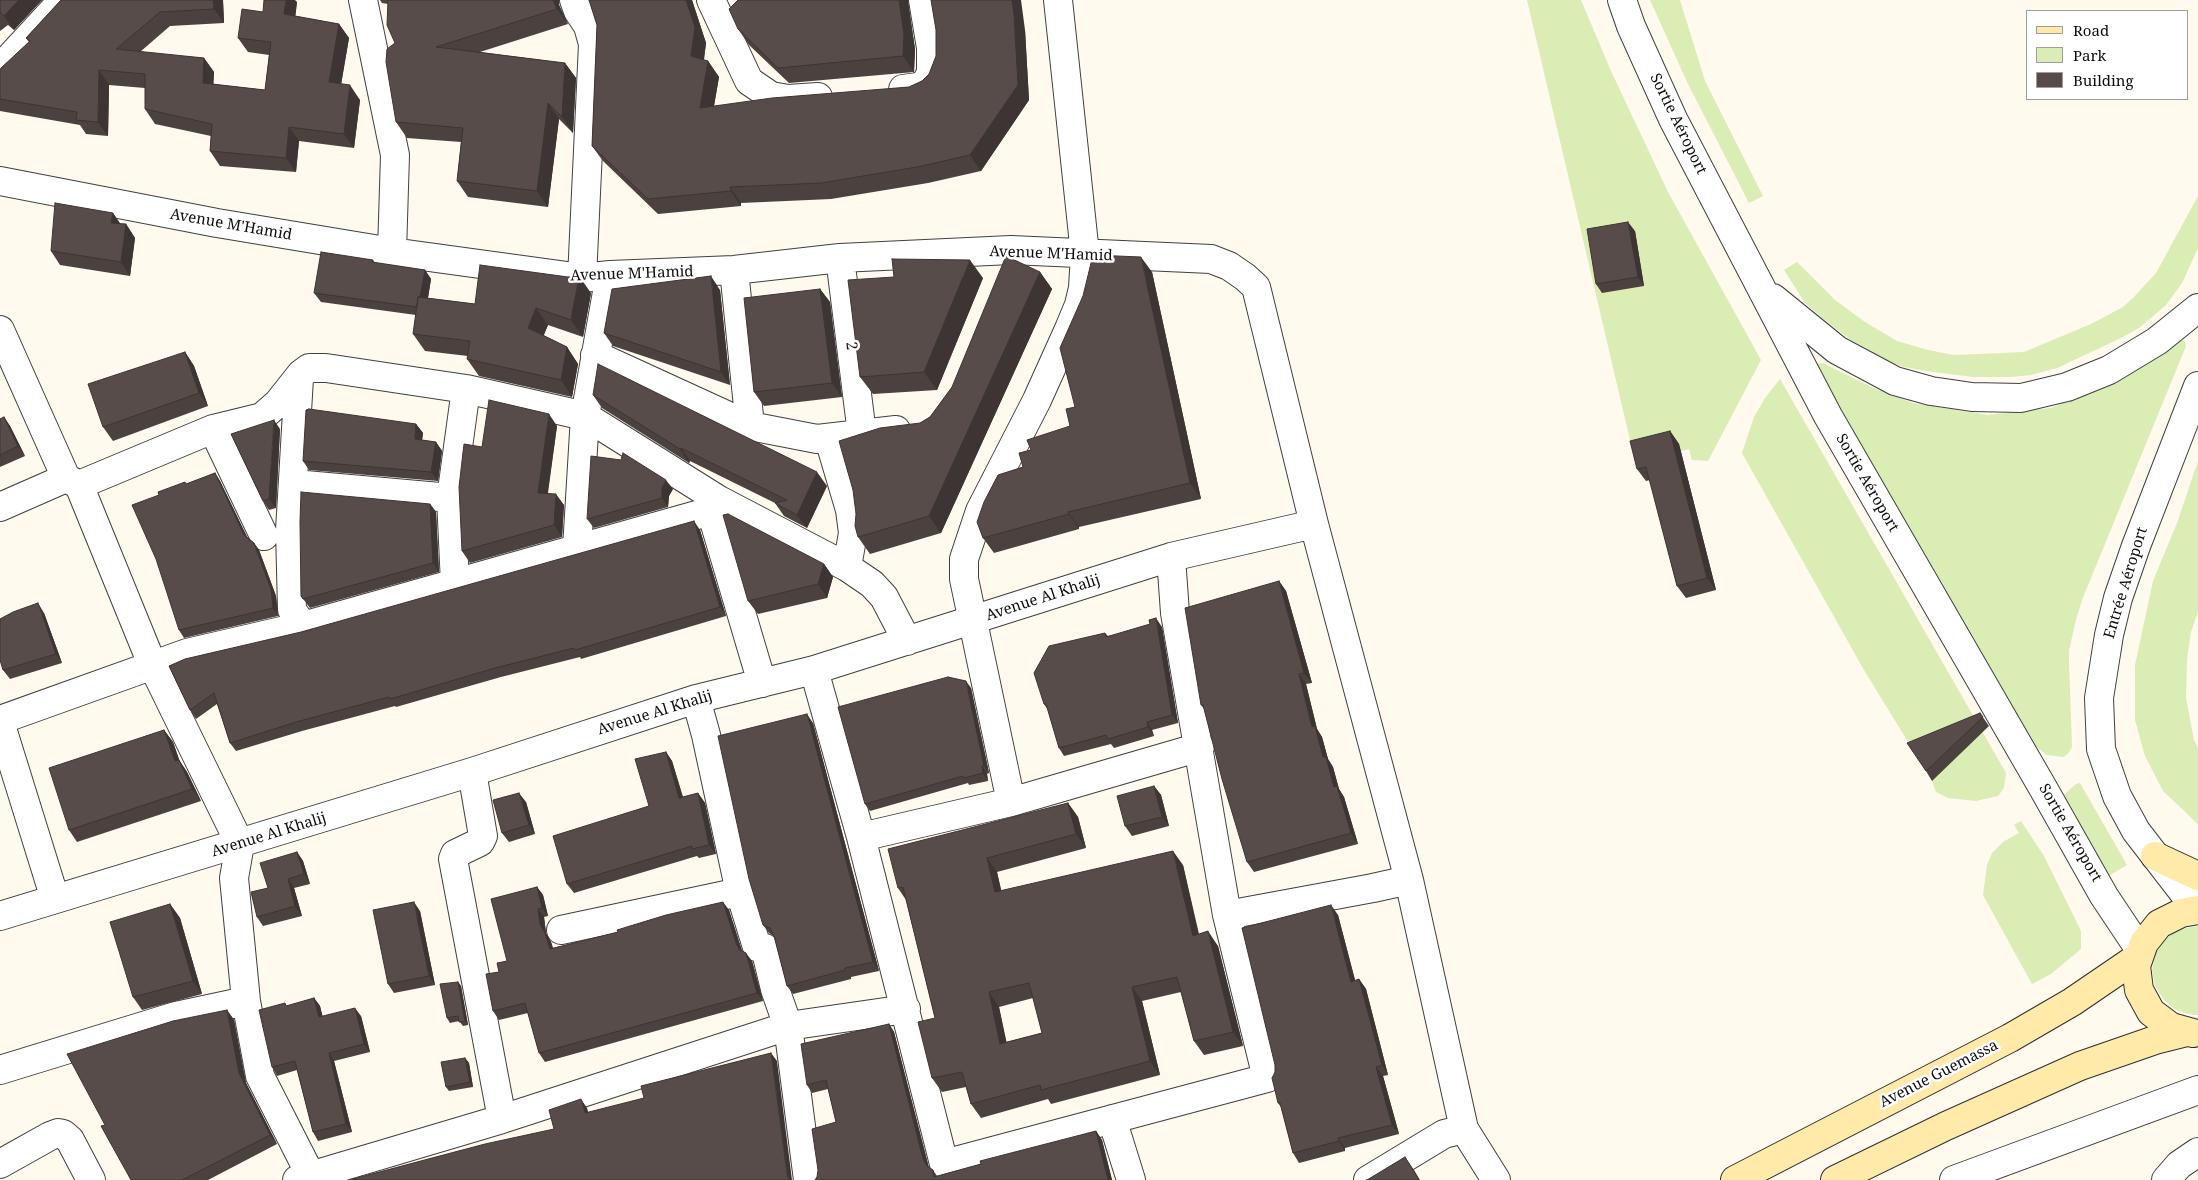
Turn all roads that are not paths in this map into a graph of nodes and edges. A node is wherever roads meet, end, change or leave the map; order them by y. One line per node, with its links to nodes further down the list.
1 (63, 0): 8 (street)
2 (363, 0): 13 (street)
3 (574, 0): 19 (street)
4 (711, 0): 10 (street)
5 (923, 0): 9 (street)
6 (1058, 0): 14 (street)
7 (1622, 0): 20 (street, Sortie Aéroport)
8 (0, 68)
9 (881, 91)
10 (844, 94)
11 (0, 181): 13 (street, Avenue M'Hamid)
12 (1011, 250): 14 (street, Avenue M'Hamid); 15 (street, Avenue M'Hamid); 18 (street)
13 (392, 252): 19 (street, Avenue M'Hamid)
14 (1085, 254): 39 (street, Avenue M'Hamid); 47 (street)
15 (840, 258): 16 (street, Avenue M'Hamid); 32 (street, 2)
16 (734, 270): 17 (street, Avenue M'Hamid); 29 (street)
17 (610, 275): 19 (street, Avenue M'Hamid); 23 (street)
18 (1000, 276)
19 (582, 278)
20 (1764, 291): 21 (street); 68 (street, Sortie Aéroport)
21 (2198, 308)
22 (0, 330): 25 (street)
23 (595, 355): 28 (street); 29 (street)
24 (299, 378): 27 (street); 31 (street); 35 (street)
25 (10, 382): 34 (street)
26 (2198, 386): 59 (street, Entrée Aéroport)
27 (466, 389): 28 (street); 36 (street)
28 (585, 416): 37 (street); 42 (street)
29 (750, 426): 33 (street)
30 (920, 426): 32 (street)
31 (213, 429): 34 (street); 41 (street)
32 (862, 434): 33 (street)
33 (829, 439): 44 (street)
34 (73, 481): 38 (street); 49 (street)
35 (294, 484): 36 (street); 40 (street)
36 (451, 498): 45 (street)
37 (715, 506): 42 (street); 44 (street); 51 (street)
38 (0, 507)
39 (1314, 524): 43 (street, Avenue Al Khalij); 61 (street)
40 (290, 530): 41 (street); 46 (street)
41 (264, 536): 46 (street)
42 (577, 548): 45 (street)
43 (1171, 557): 47 (street, Avenue Al Khalij); 54 (street)
44 (846, 567): 48 (street)
45 (455, 584): 46 (street)
46 (298, 618): 49 (street)
47 (974, 621): 48 (street, Avenue Al Khalij); 56 (street)
48 (907, 641): 50 (street, Avenue Al Khalij)
49 (152, 664): 53 (street); 58 (street)
50 (814, 670): 51 (street, Avenue Al Khalij); 57 (street)
51 (762, 683): 52 (street, Avenue Al Khalij)
52 (696, 699): 55 (street, Avenue Al Khalij); 62 (street)
53 (0, 721): 63 (street)
54 (1200, 747): 56 (street); 65 (street)
55 (472, 772): 58 (street, Avenue Al Khalij); 76 (street)
56 (1011, 802): 57 (street)
57 (862, 837): 70 (street)
58 (240, 844): 63 (street, Avenue Al Khalij); 69 (street)
59 (2155, 856): 60 (main road); 64 (street, Entrée Aéroport)
60 (2198, 876)
61 (1409, 880): 65 (street); 77 (street)
62 (740, 892): 67 (street); 71 (street)
63 (55, 899): 66 (street, Avenue Al Khalij)
64 (2198, 910): 68 (main road)
65 (1227, 915): 75 (street)
66 (0, 916)
67 (561, 930)
68 (2139, 954): 72 (main road); 86 (main road, Avenue Guemassa)
69 (246, 1001): 73 (street); 80 (street)
70 (906, 1009): 71 (street); 75 (street)
71 (788, 1026): 76 (street); 81 (street)
72 (2192, 1033): 87 (main road)
73 (0, 1070)
74 (2198, 1090): 88 (street)
75 (1112, 1118): 83 (street)
76 (502, 1119): 80 (street)
77 (1464, 1129): 84 (street); 85 (street)
78 (2198, 1152): 89 (street)
79 (0, 1164): 82 (street)
80 (307, 1178)
81 (802, 1179)
82 (91, 1180)
83 (1130, 1180)
84 (1368, 1180)
85 (1496, 1180)
86 (1735, 1180)
87 (1835, 1180)
88 (1954, 1180)
89 (2166, 1180)

